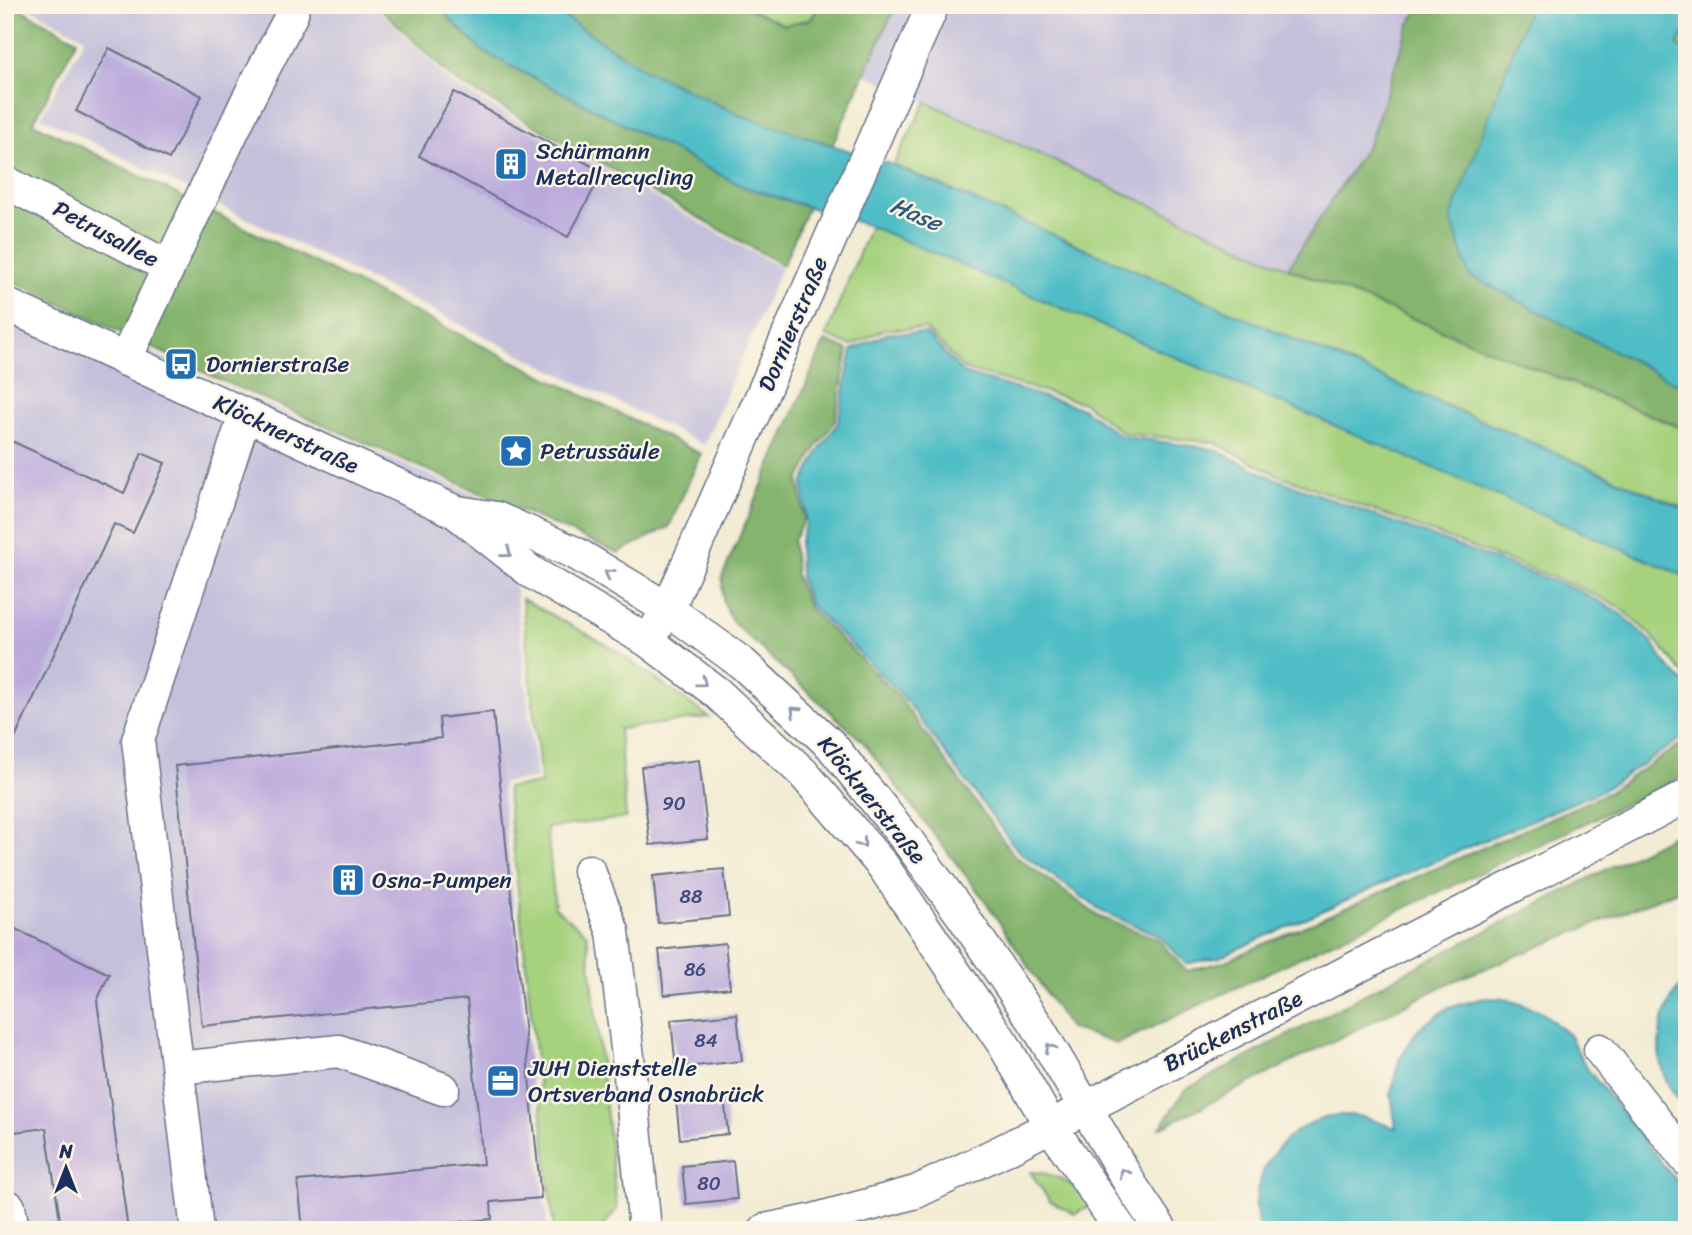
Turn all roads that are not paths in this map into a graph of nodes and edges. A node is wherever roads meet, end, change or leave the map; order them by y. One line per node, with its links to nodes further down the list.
1 (293, 5): 4 (street, Petrusallee)
2 (933, 5): 9 (street, Dornierstraße)
3 (5, 181): 4 (street, Petrusallee)
4 (169, 267): 6 (street, Petrusallee)
5 (5, 304): 6 (street, Klöcknerstraße)
6 (125, 360): 7 (street, Klöcknerstraße)
7 (245, 415): 8 (street, Klöcknerstraße); 14 (street)
8 (453, 511): 9 (street, Klöcknerstraße, one-way to 8); 10 (street, Klöcknerstraße, one-way to 10)
9 (668, 608): 10 (street, Dornierstraße); 16 (street, Klöcknerstraße, one-way to 9)
10 (648, 641): 17 (street, Klöcknerstraße, one-way to 17)
11 (1687, 796): 16 (street, Brückenstraße)
12 (589, 871): 20 (street)
13 (1600, 1050): 18 (street)
14 (178, 1068): 15 (street); 19 (street)
15 (443, 1089)
16 (1084, 1107): 17 (street, Brückenstraße); 23 (street, Klöcknerstraße, one-way to 16)
17 (1050, 1125): 21 (street, Brückenstraße); 22 (street, Klöcknerstraße)
18 (1687, 1160)
19 (197, 1230)
20 (645, 1230)
21 (765, 1230)
22 (1121, 1230)
23 (1161, 1230)

